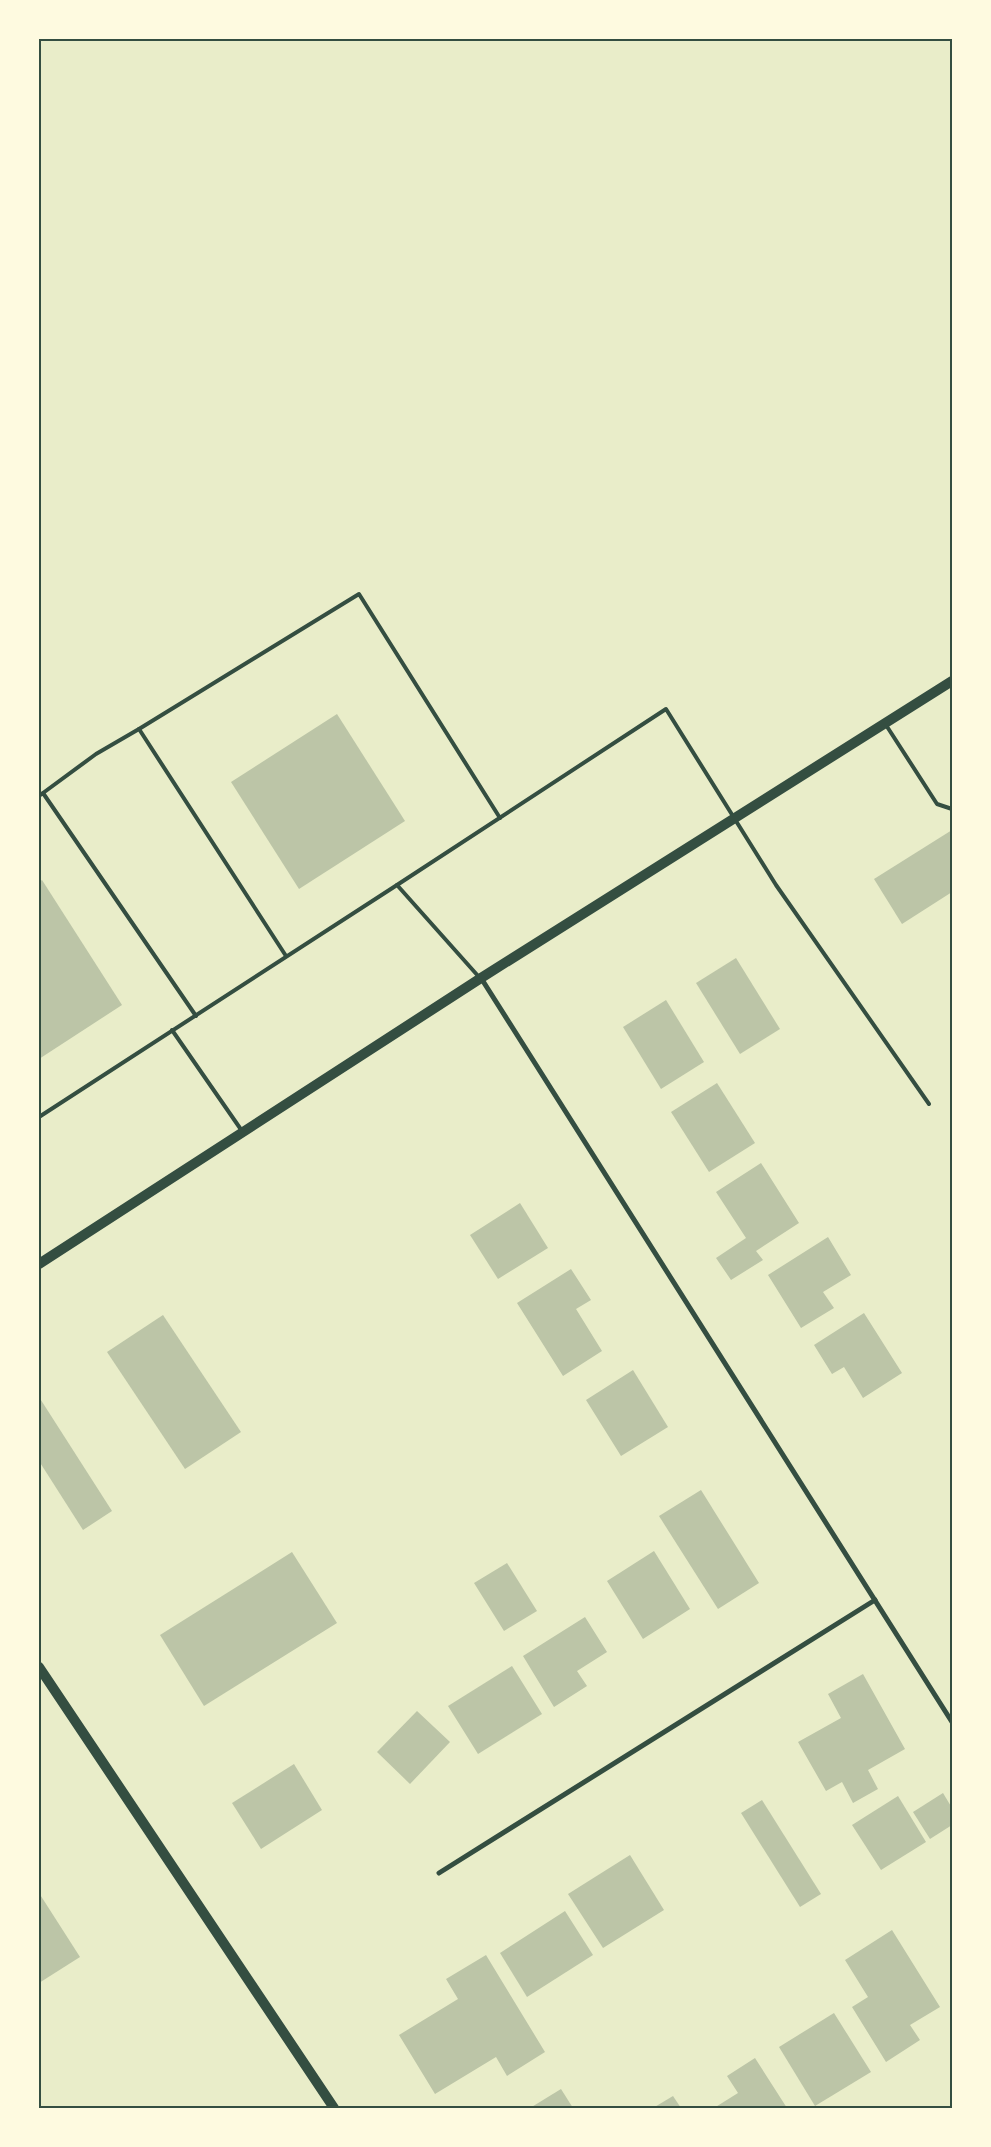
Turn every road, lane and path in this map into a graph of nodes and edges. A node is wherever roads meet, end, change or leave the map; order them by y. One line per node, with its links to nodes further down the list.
1 (952, 681): 2 (main road)
2 (885, 723): 6 (lane); 8 (main road)
3 (139, 729): 4 (lane); 7 (lane); 10 (lane)
4 (43, 793): 5 (lane); 12 (lane)
5 (39, 796)
6 (952, 809)
7 (500, 818): 8 (lane); 9 (lane)
8 (734, 818): 11 (main road); 14 (lane)
9 (397, 885): 10 (lane); 11 (lane)
10 (286, 956): 12 (lane)
11 (481, 978): 16 (main road); 18 (street)
12 (196, 1016): 13 (lane)
13 (172, 1030): 15 (lane); 16 (lane)
14 (929, 1104)
15 (39, 1117)
16 (243, 1132): 17 (main road)
17 (39, 1264)
18 (875, 1600): 20 (street); 21 (street)
19 (39, 1667): 22 (main road)
20 (952, 1722)
21 (439, 1873)
22 (334, 2108)

